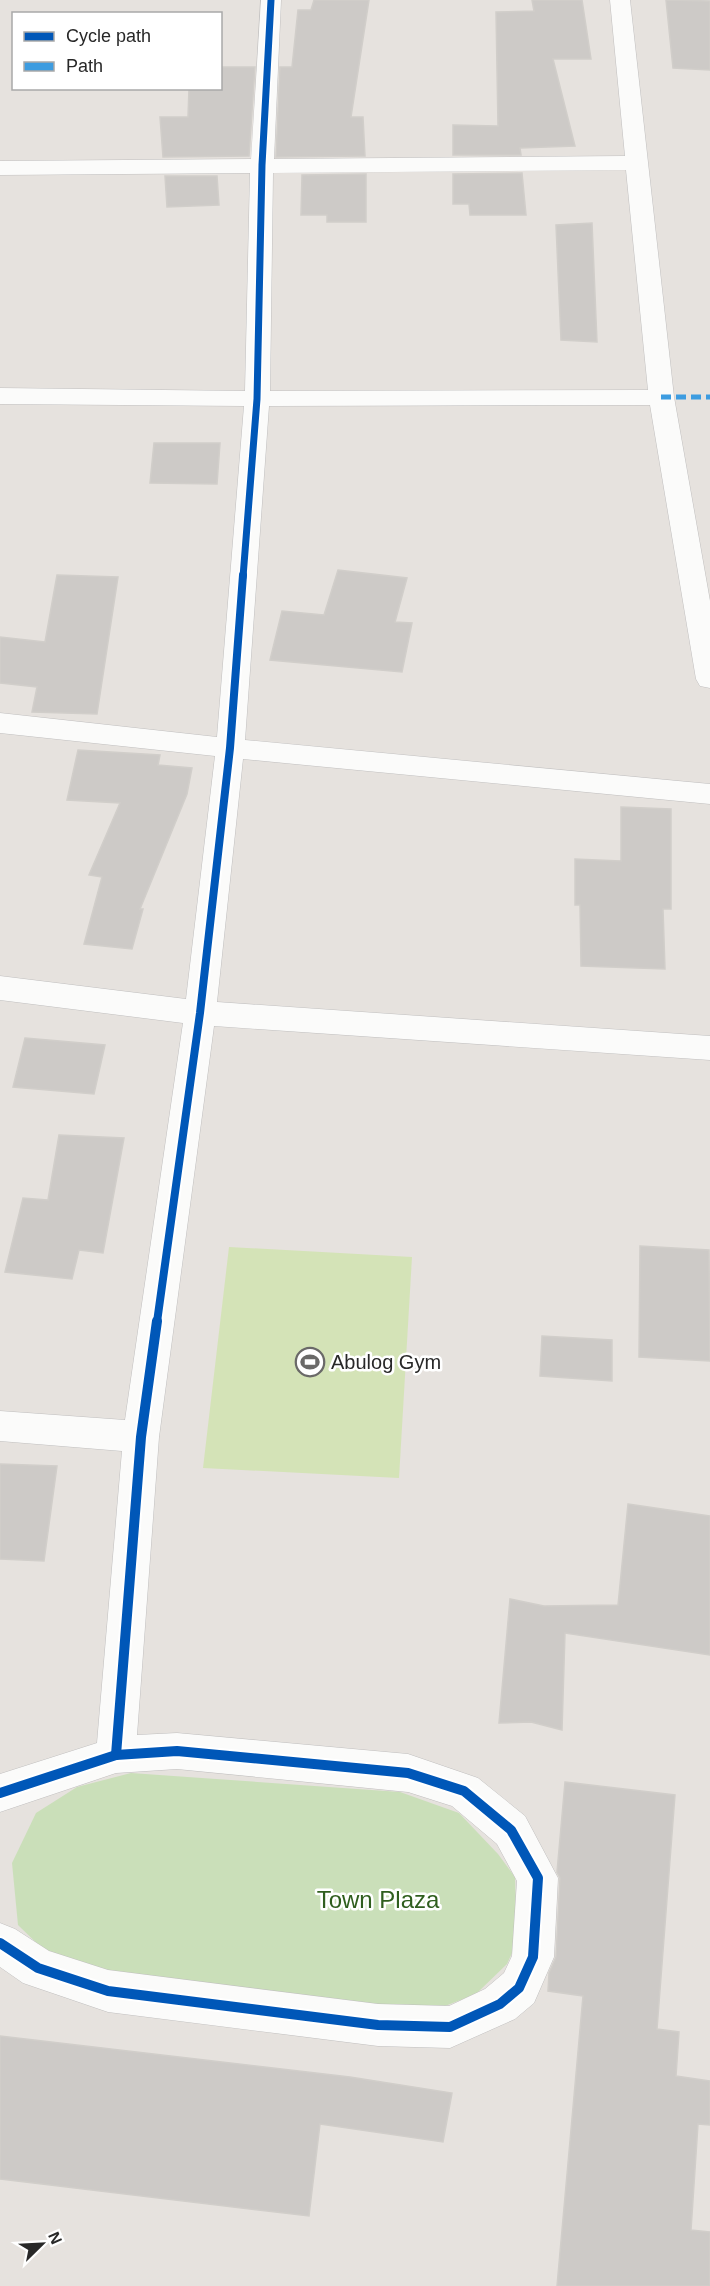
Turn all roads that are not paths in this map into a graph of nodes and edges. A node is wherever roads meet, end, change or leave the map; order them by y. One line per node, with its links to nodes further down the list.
1 (271, 0): 4 (street)
2 (620, 0): 3 (street)
3 (636, 163): 4 (street); 7 (street)
4 (262, 165): 5 (street); 8 (street)
5 (0, 168)
6 (0, 396): 8 (street)
7 (661, 397): 8 (street); 9 (street)
8 (257, 399): 11 (street)
9 (710, 679)
10 (0, 723): 11 (street)
11 (230, 748): 12 (street); 14 (street)
12 (710, 794)
13 (0, 988): 14 (street)
14 (200, 1013): 15 (street); 17 (street)
15 (710, 1048)
16 (0, 1426): 17 (street)
17 (141, 1437): 18 (street)
18 (116, 1755): 19 (street); 20 (street)
19 (0, 1793)
20 (0, 1943)

